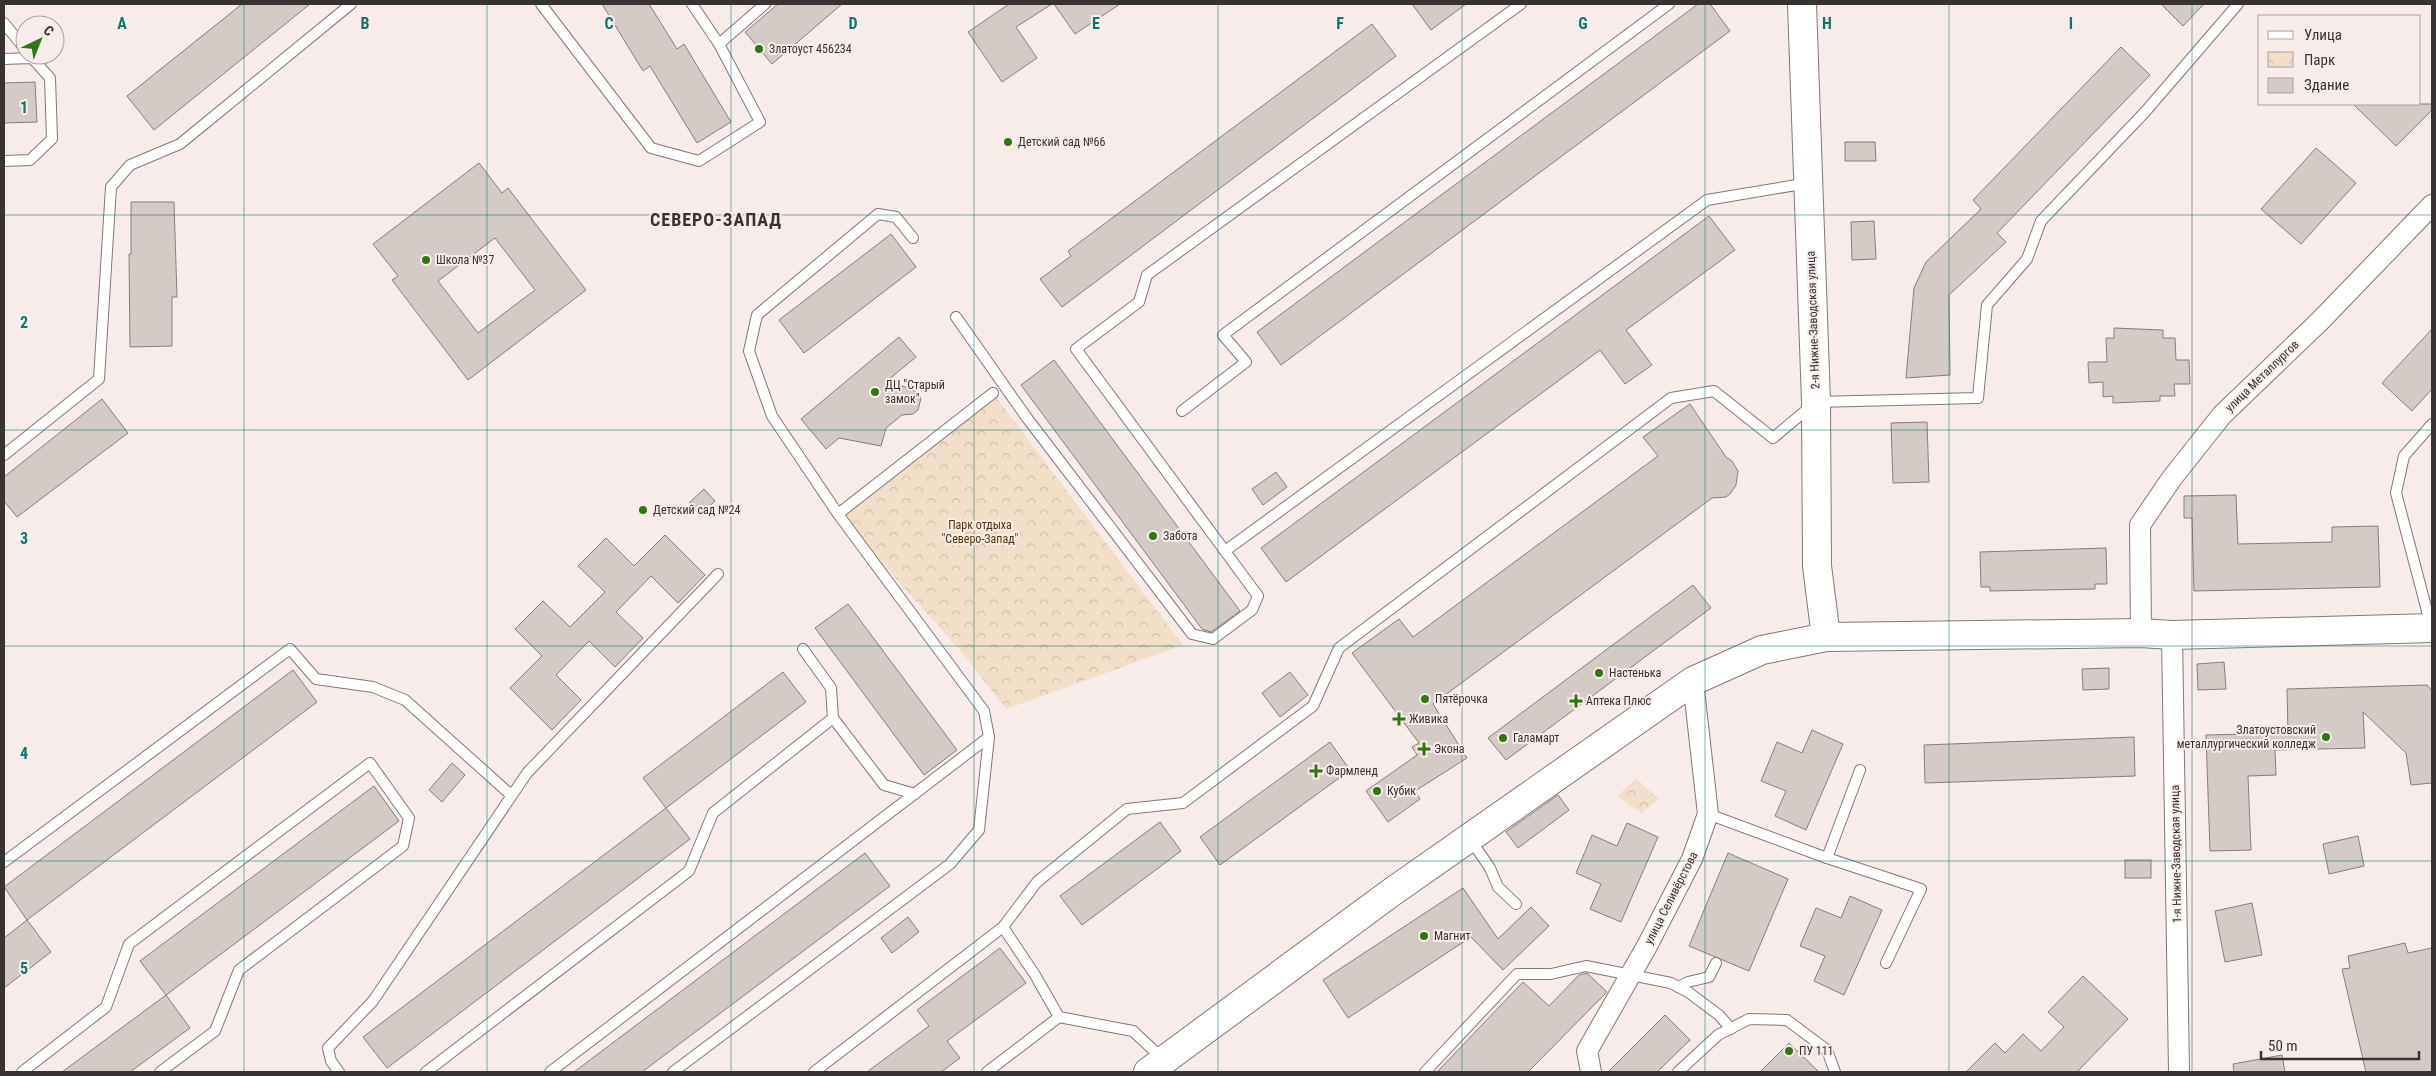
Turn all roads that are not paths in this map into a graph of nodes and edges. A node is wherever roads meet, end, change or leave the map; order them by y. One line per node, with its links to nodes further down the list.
1 (351, 4): 22 (lane)
2 (541, 4): 11 (lane)
3 (692, 4): 11 (lane)
4 (765, 4): 11 (lane)
5 (1521, 4): 24 (lane)
6 (1669, 4): 20 (lane)
7 (1802, 4): 14 (main road, 2-я Нижне-Заводская улица)
8 (2238, 4): 19 (lane)
9 (4, 23): 10 (lane)
10 (15, 37)
11 (719, 44)
12 (38, 65): 13 (lane)
13 (4, 161)
14 (1808, 183): 19 (main road, 2-я Нижне-Заводская улица); 24 (lane)
15 (2432, 205): 27 (street, улица Металлургов)
16 (913, 238): 23 (lane)
17 (956, 317): 24 (lane)
18 (993, 393): 23 (lane)
19 (1816, 402): 29 (main road, 2-я Нижне-Заводская улица); 42 (lane)
20 (1182, 412)
21 (2432, 424): 26 (lane)
22 (4, 455)
23 (838, 514): 33 (lane)
24 (1225, 551)
25 (718, 574): 36 (lane)
26 (2432, 628): 28 (main road)
27 (2141, 633): 28 (main road); 29 (main road)
28 (2172, 635): 62 (street, 1-я Нижне-Заводская улица)
29 (1826, 637): 31 (main road)
30 (803, 649): 32 (lane)
31 (1693, 681): 37 (street, улица Селивёрстова); 38 (main road)
32 (833, 718): 35 (lane); 53 (lane)
33 (989, 737): 35 (lane); 55 (lane)
34 (1860, 770): 39 (lane)
35 (915, 794): 54 (lane)
36 (511, 795): 40 (lane); 52 (lane)
37 (1708, 814): 39 (lane); 45 (street, улица Селивёрстова)
38 (1469, 838): 41 (lane); 49 (main road)
39 (1828, 858): 44 (lane)
40 (4, 862)
41 (1516, 904)
42 (1003, 927): 47 (lane); 56 (lane)
43 (1716, 963): 46 (lane)
44 (1886, 963)
45 (1631, 975): 46 (lane); 58 (lane); 59 (street, улица Селивёрстова)
46 (1678, 987): 48 (lane)
47 (1059, 1017): 49 (lane); 57 (lane)
48 (1731, 1029): 60 (lane); 61 (lane)
49 (1157, 1066)
50 (22, 1072): 51 (lane)
51 (160, 1072)
52 (338, 1072)
53 (426, 1072)
54 (550, 1072)
55 (673, 1072)
56 (814, 1072)
57 (987, 1072)
58 (1426, 1072)
59 (1591, 1072)
60 (1678, 1072)
61 (1835, 1072)
62 (2179, 1072)

